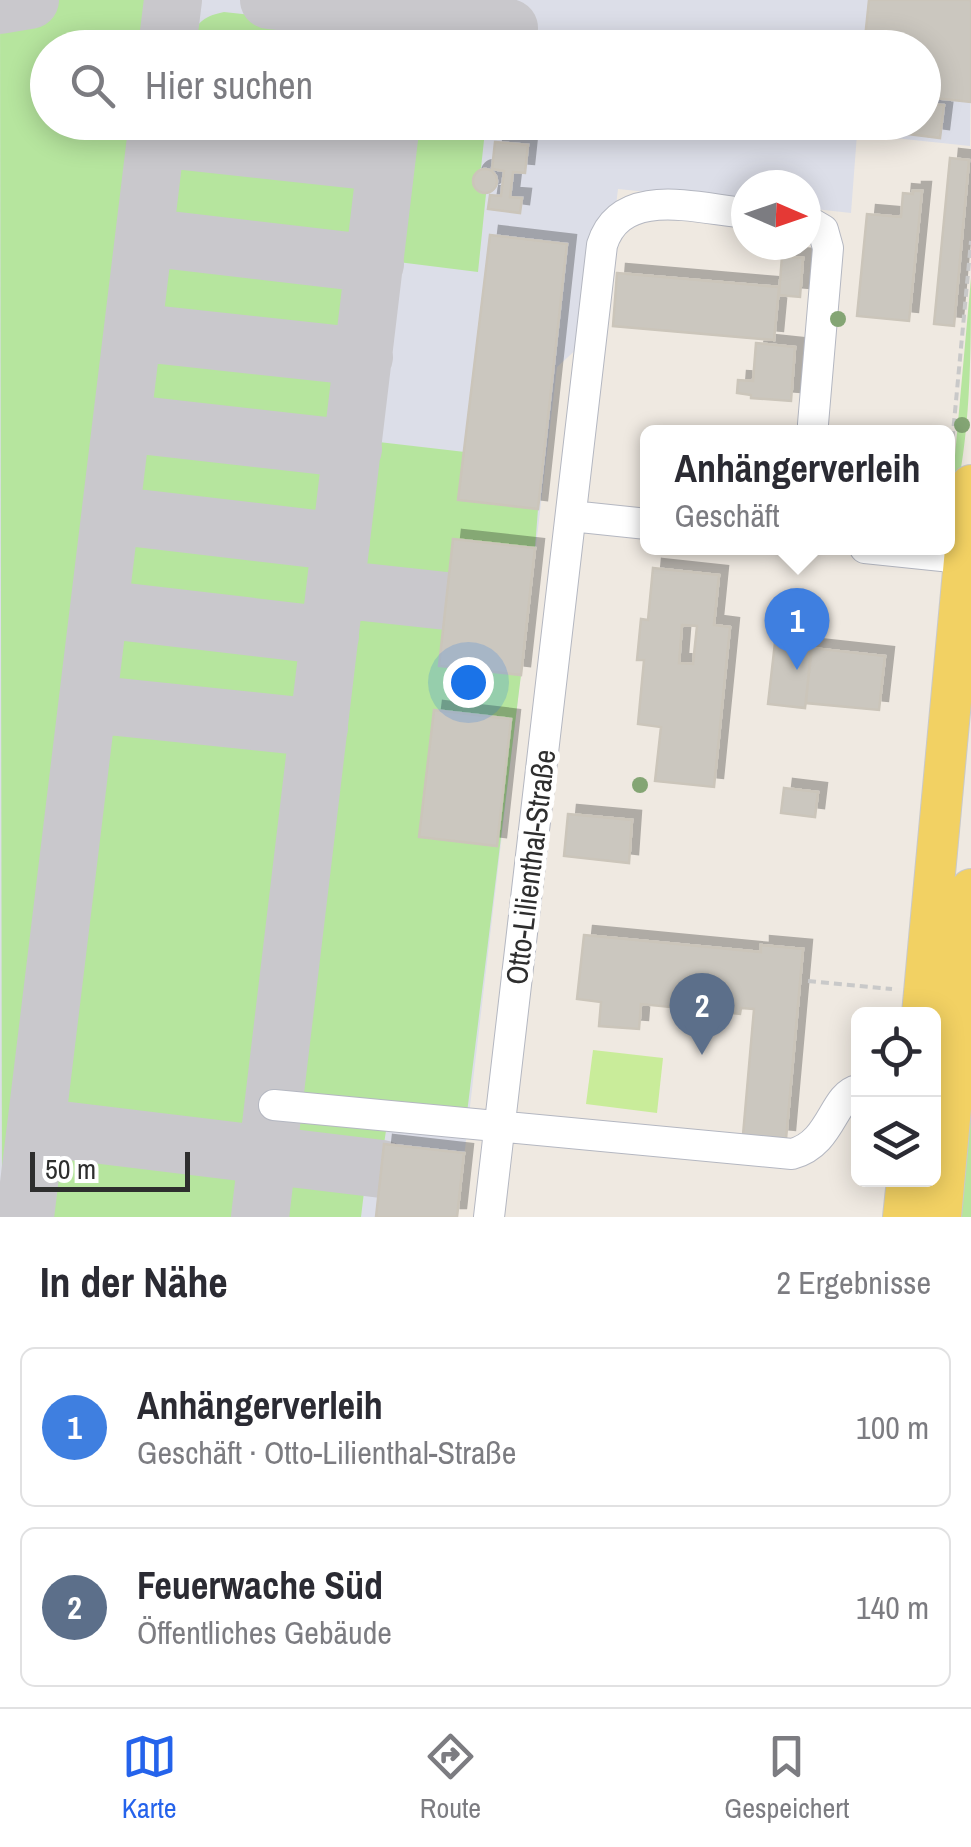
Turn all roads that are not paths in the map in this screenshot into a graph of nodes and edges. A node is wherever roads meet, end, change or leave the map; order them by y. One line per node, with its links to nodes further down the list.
1 (731, 213): 5 (street, Otto-Lilienthal-Straße)
2 (821, 229): 3 (street)
3 (813, 424)
4 (960, 476): 8 (main road)
5 (571, 516): 6 (street); 14 (street, Otto-Lilienthal-Straße)
6 (640, 523)
7 (931, 555): 8 (street)
8 (968, 559): 10 (main road)
9 (971, 889): 12 (main road)
10 (912, 1002)
11 (851, 1094): 14 (street)
12 (942, 1098): 18 (main road)
13 (274, 1105): 14 (street)
14 (500, 1127): 16 (street, Otto-Lilienthal-Straße)
15 (905, 1187): 17 (main road)
16 (489, 1217)
17 (903, 1217)
18 (941, 1217)

